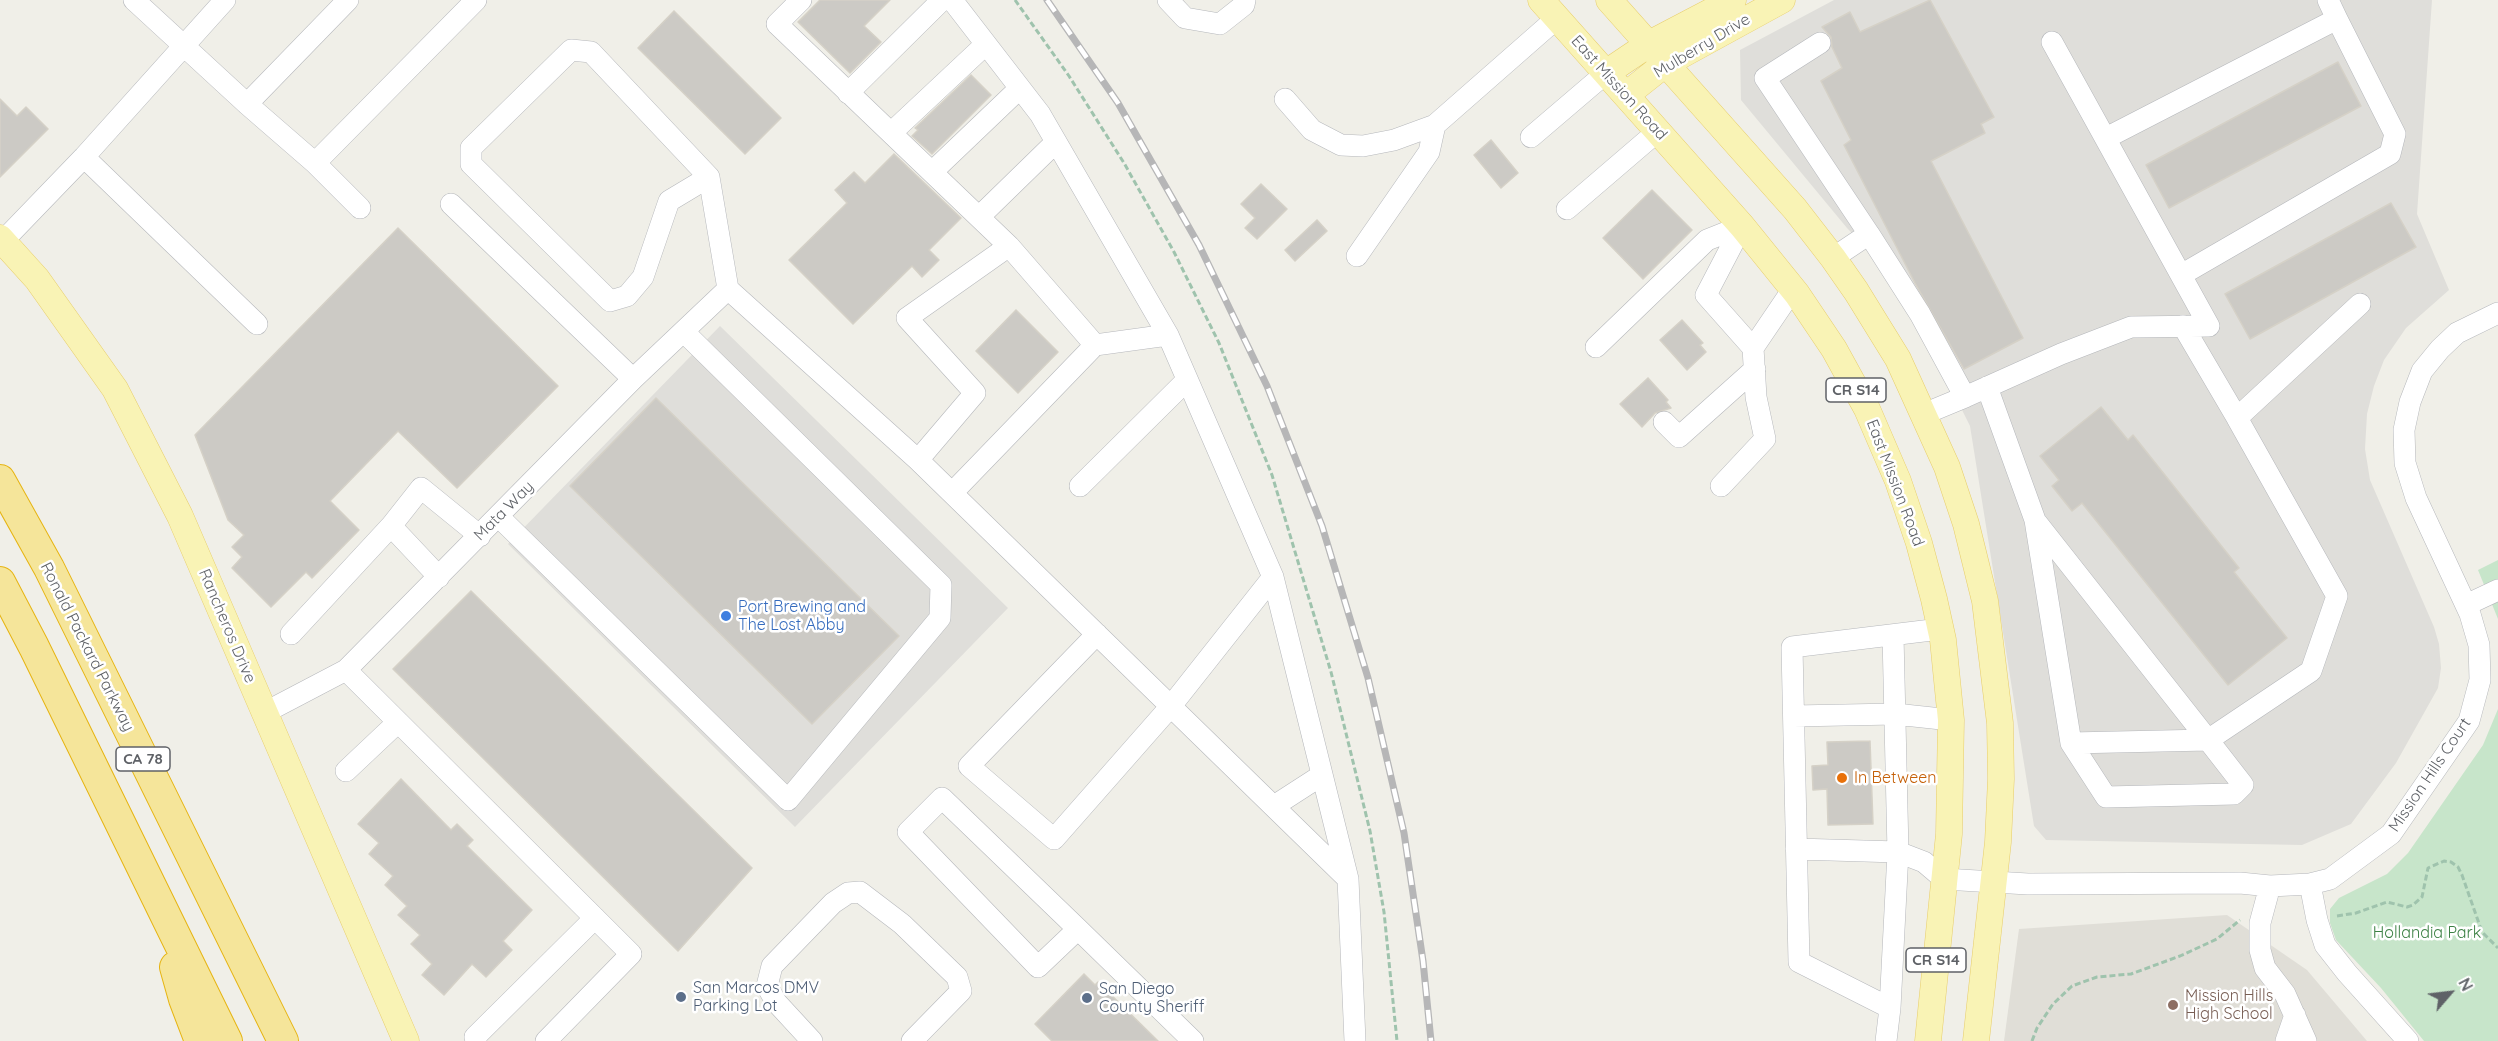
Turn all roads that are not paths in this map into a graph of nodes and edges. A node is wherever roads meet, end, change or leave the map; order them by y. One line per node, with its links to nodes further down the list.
1 (134, 0): 20 (street)
2 (225, 0): 20 (street)
3 (348, 0): 27 (street)
4 (476, 0): 35 (street)
5 (801, 0): 24 (street)
6 (942, 0): 24 (street)
7 (952, 0): 18 (street)
8 (1168, 0): 9 (street)
9 (1245, 0)
10 (1609, 0): 19 (main road, CR S14)
11 (1782, 0): 21 (main road, Mulberry Drive)
12 (2328, 0): 15 (street)
13 (1722, 3): 19 (main road, Mulberry Drive)
14 (1549, 9): 22 (main road, East Mission Road / CR S14); 28 (street)
15 (2337, 19): 32 (street); 48 (street)
16 (2052, 42): 32 (street)
17 (1820, 43): 43 (street)
18 (986, 44): 23 (street); 30 (street)
19 (1649, 44): 21 (main road, CR S14); 22 (main road, Mulberry Drive)
20 (186, 45): 27 (street); 34 (street)
21 (1665, 64): 25 (main road, Mulberry Drive); 47 (main road, CR S14)
22 (1606, 73): 25 (main road, East Mission Road / CR S14); 31 (street)
23 (1020, 88): 33 (street); 36 (street)
24 (849, 93): 30 (street)
25 (1626, 95): 29 (main road, East Mission Road / CR S14)
26 (1285, 99): 28 (street)
27 (247, 104): 35 (street)
28 (1436, 125): 46 (street)
29 (1658, 131): 40 (street); 42 (main road, East Mission Road / CR S14)
30 (891, 133): 36 (street)
31 (1531, 137)
32 (2106, 138): 48 (street)
33 (1056, 142): 41 (street); 56 (street)
34 (84, 157): 44 (street); 53 (street)
35 (315, 163): 39 (street)
36 (932, 172): 41 (street)
37 (709, 177): 37 (street); 49 (street)
38 (451, 204): 60 (street)
39 (360, 208)
40 (1567, 209)
41 (979, 217): 45 (street)
42 (1742, 226): 50 (main road, East Mission Road / CR S14); 58 (street); 59 (street)
43 (1869, 234): 47 (street); 63 (street)
44 (1, 240): 87 (main road, Rancheros Drive)
45 (1009, 246): 57 (street); 67 (street)
46 (1357, 256)
47 (1833, 258): 64 (main road, CR S14)
48 (2181, 275): 54 (street)
49 (728, 289): 55 (street, Mata Way); 67 (street)
50 (1793, 289): 59 (street); 81 (main road, East Mission Road / CR S14)
51 (2360, 304): 65 (street)
52 (2498, 313): 80 (street, Mission Hills Court)
53 (257, 324)
54 (2183, 326): 62 (street); 65 (street)
55 (684, 332): 60 (street, Mata Way); 72 (street)
56 (1168, 335): 57 (street); 61 (street)
57 (1095, 345): 71 (street)
58 (1596, 347)
59 (1754, 358): 66 (street); 70 (street)
60 (633, 379): 72 (street, Mata Way)
61 (1187, 380): 69 (street); 77 (street)
62 (1987, 387): 63 (street); 73 (street)
63 (1965, 397): 64 (street)
64 (1924, 414): 101 (main road, CR S14)
65 (2237, 418): 92 (street)
66 (1664, 422)
67 (918, 460): 71 (street)
68 (0, 480): 111 (highway, Ronald Packard Parkway / CA 78)
69 (1080, 486)
70 (1721, 486)
71 (952, 493): 83 (street)
72 (499, 517): 75 (street, Mata Way)
73 (2035, 520): 92 (street); 93 (street)
74 (391, 526): 75 (street); 76 (street); 82 (street)
75 (480, 536): 76 (street, Mata Way)
76 (438, 577): 85 (street, Mata Way)
77 (1273, 577): 86 (street); 95 (street)
78 (0, 582): 104 (highway, CA 78)
79 (2498, 590): 80 (street)
80 (2466, 605): 102 (street, Mission Hills Court)
81 (1940, 629): 84 (street); 90 (main road, East Mission Road / CR S14)
82 (291, 634)
83 (1097, 634): 86 (street); 86 (street)
84 (1893, 635): 88 (street); 89 (street)
85 (346, 670): 87 (street, Mata Way); 91 (street)
86 (1171, 706): 96 (street)
87 (264, 713): 112 (main road, Rancheros Drive)
88 (1895, 714): 89 (street); 90 (street); 98 (street)
89 (1794, 716): 97 (street)
90 (1951, 720): 100 (main road, East Mission Road / CR S14)
91 (398, 722): 94 (street); 105 (street)
92 (2208, 740): 93 (street); 93 (street)
93 (2071, 743)
94 (346, 771)
95 (1322, 775): 96 (street); 99 (street)
96 (1274, 806): 99 (street)
97 (1796, 849): 98 (street); 107 (street)
98 (1898, 852): 100 (street); 107 (street)
99 (1348, 879): 118 (street)
100 (1944, 879): 101 (street, Mission Hills Court); 120 (main road, East Mission Road / CR S14)
101 (1994, 882): 103 (street, Mission Hills Court); 121 (main road, CR S14)
102 (2310, 884): 103 (street, Mission Hills Court); 124 (street)
103 (2270, 886): 108 (street)
104 (155, 895): 109 (highway); 110 (highway, CA 78)
105 (595, 918): 113 (street); 114 (street)
106 (1078, 929): 106 (street); 117 (street)
107 (1890, 1008): 119 (street)
108 (2295, 1015): 122 (street); 123 (street)
109 (200, 1041)
110 (227, 1041)
111 (283, 1041)
112 (406, 1041)
113 (476, 1041)
114 (546, 1041)
115 (812, 1041): 116 (street)
116 (912, 1041)
117 (1193, 1041)
118 (1354, 1041)
119 (1886, 1041)
120 (1928, 1041)
121 (1976, 1041)
122 (2286, 1041)
123 (2306, 1041)
124 (2409, 1041)

